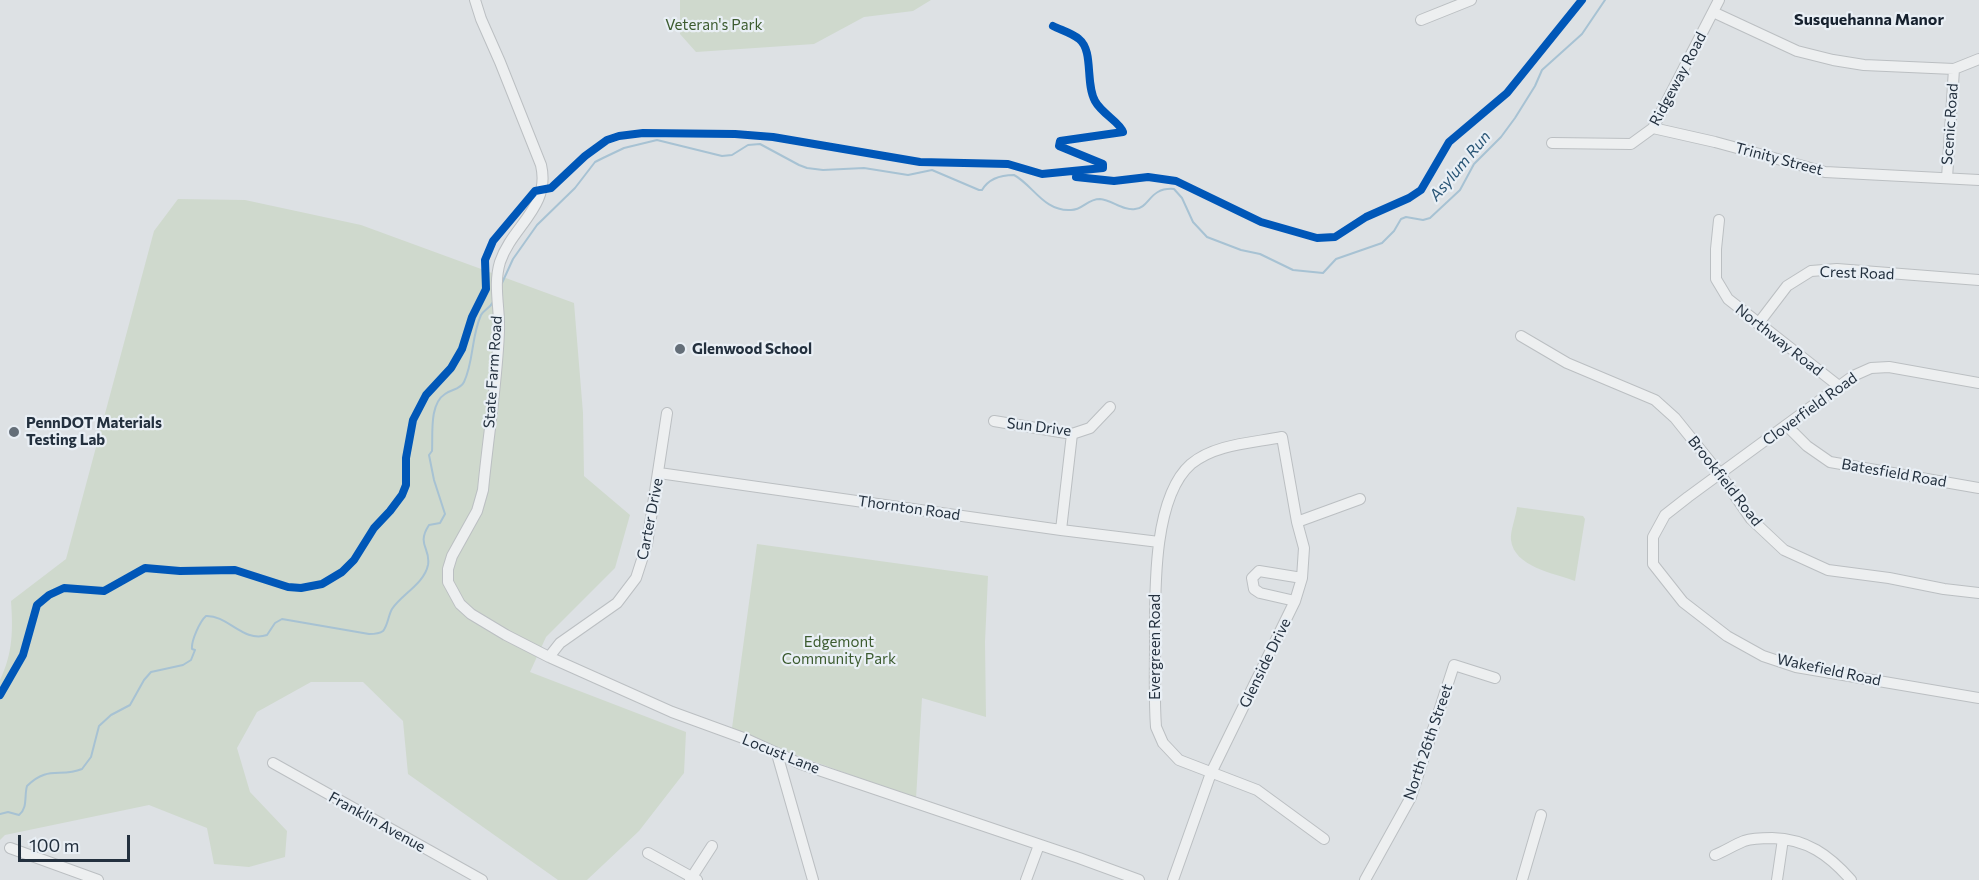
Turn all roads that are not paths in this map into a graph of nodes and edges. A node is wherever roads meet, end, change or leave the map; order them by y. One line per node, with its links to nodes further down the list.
1 (475, 0): 32 (street, State Farm Road)
2 (1471, 0): 5 (street)
3 (1719, 0): 4 (street, Ridgeway Road)
4 (1713, 12): 7 (street); 8 (street, Ridgeway Road)
5 (1421, 20)
6 (1979, 59): 7 (street)
7 (1954, 69): 10 (street, Scenic Road)
8 (1653, 128): 9 (street, Ridgeway Road); 10 (street, Trinity Street)
9 (1552, 143)
10 (1947, 178): 11 (street, Trinity Street)
11 (1979, 180)
12 (1719, 220): 14 (street, Northway Road)
13 (1979, 280): 14 (street, Crest Road)
14 (1758, 324): 17 (street, Northway Road)
15 (1521, 336): 25 (street, Brookfield Road)
16 (1979, 383): 17 (street, Cloverfield Road)
17 (1840, 387): 21 (street, Cloverfield Road)
18 (1110, 407): 22 (street, Sun Drive)
19 (667, 413): 24 (street, Carter Drive)
20 (994, 421): 22 (street, Sun Drive)
21 (1787, 426): 25 (street, Cloverfield Road); 26 (street, Batesfield Road)
22 (1072, 434): 29 (street)
23 (1282, 437): 28 (street, Glenside Drive); 30 (street, Evergreen Road)
24 (659, 473): 29 (street, Thornton Road); 35 (street, Carter Drive)
25 (1720, 474): 33 (street, Brookfield Road); 37 (street, Wakefield Road)
26 (1979, 488)
27 (1360, 500): 28 (street)
28 (1298, 522): 31 (street, Glenside Drive)
29 (1061, 530): 30 (street, Thornton Road)
30 (1159, 542): 40 (street, Evergreen Road)
31 (1302, 579): 34 (street, Glenside Drive); 34 (street)
32 (448, 582): 35 (street, Locust Lane)
33 (1979, 593)
34 (1295, 601): 40 (street, Glenside Drive)
35 (549, 657): 38 (street, Locust Lane)
36 (1495, 678): 56 (street, North 26th Street)
37 (1979, 698)
38 (777, 754): 44 (street, Locust Lane); 52 (street)
39 (273, 763): 51 (street, Franklin Avenue)
40 (1211, 773): 43 (street, Evergreen Road); 55 (street, Glenside Drive)
41 (1541, 815): 57 (street)
42 (1783, 838): 48 (street); 58 (street); 59 (street)
43 (1324, 839)
44 (1039, 845): 53 (street); 54 (street, Locust Lane)
45 (712, 846): 49 (street)
46 (10, 848): 50 (street)
47 (648, 853): 49 (street)
48 (1715, 855)
49 (693, 879)
50 (98, 880)
51 (482, 880)
52 (813, 880)
53 (1026, 880)
54 (1139, 880)
55 (1173, 880)
56 (1365, 880)
57 (1522, 880)
58 (1777, 880)
59 (1851, 880)

